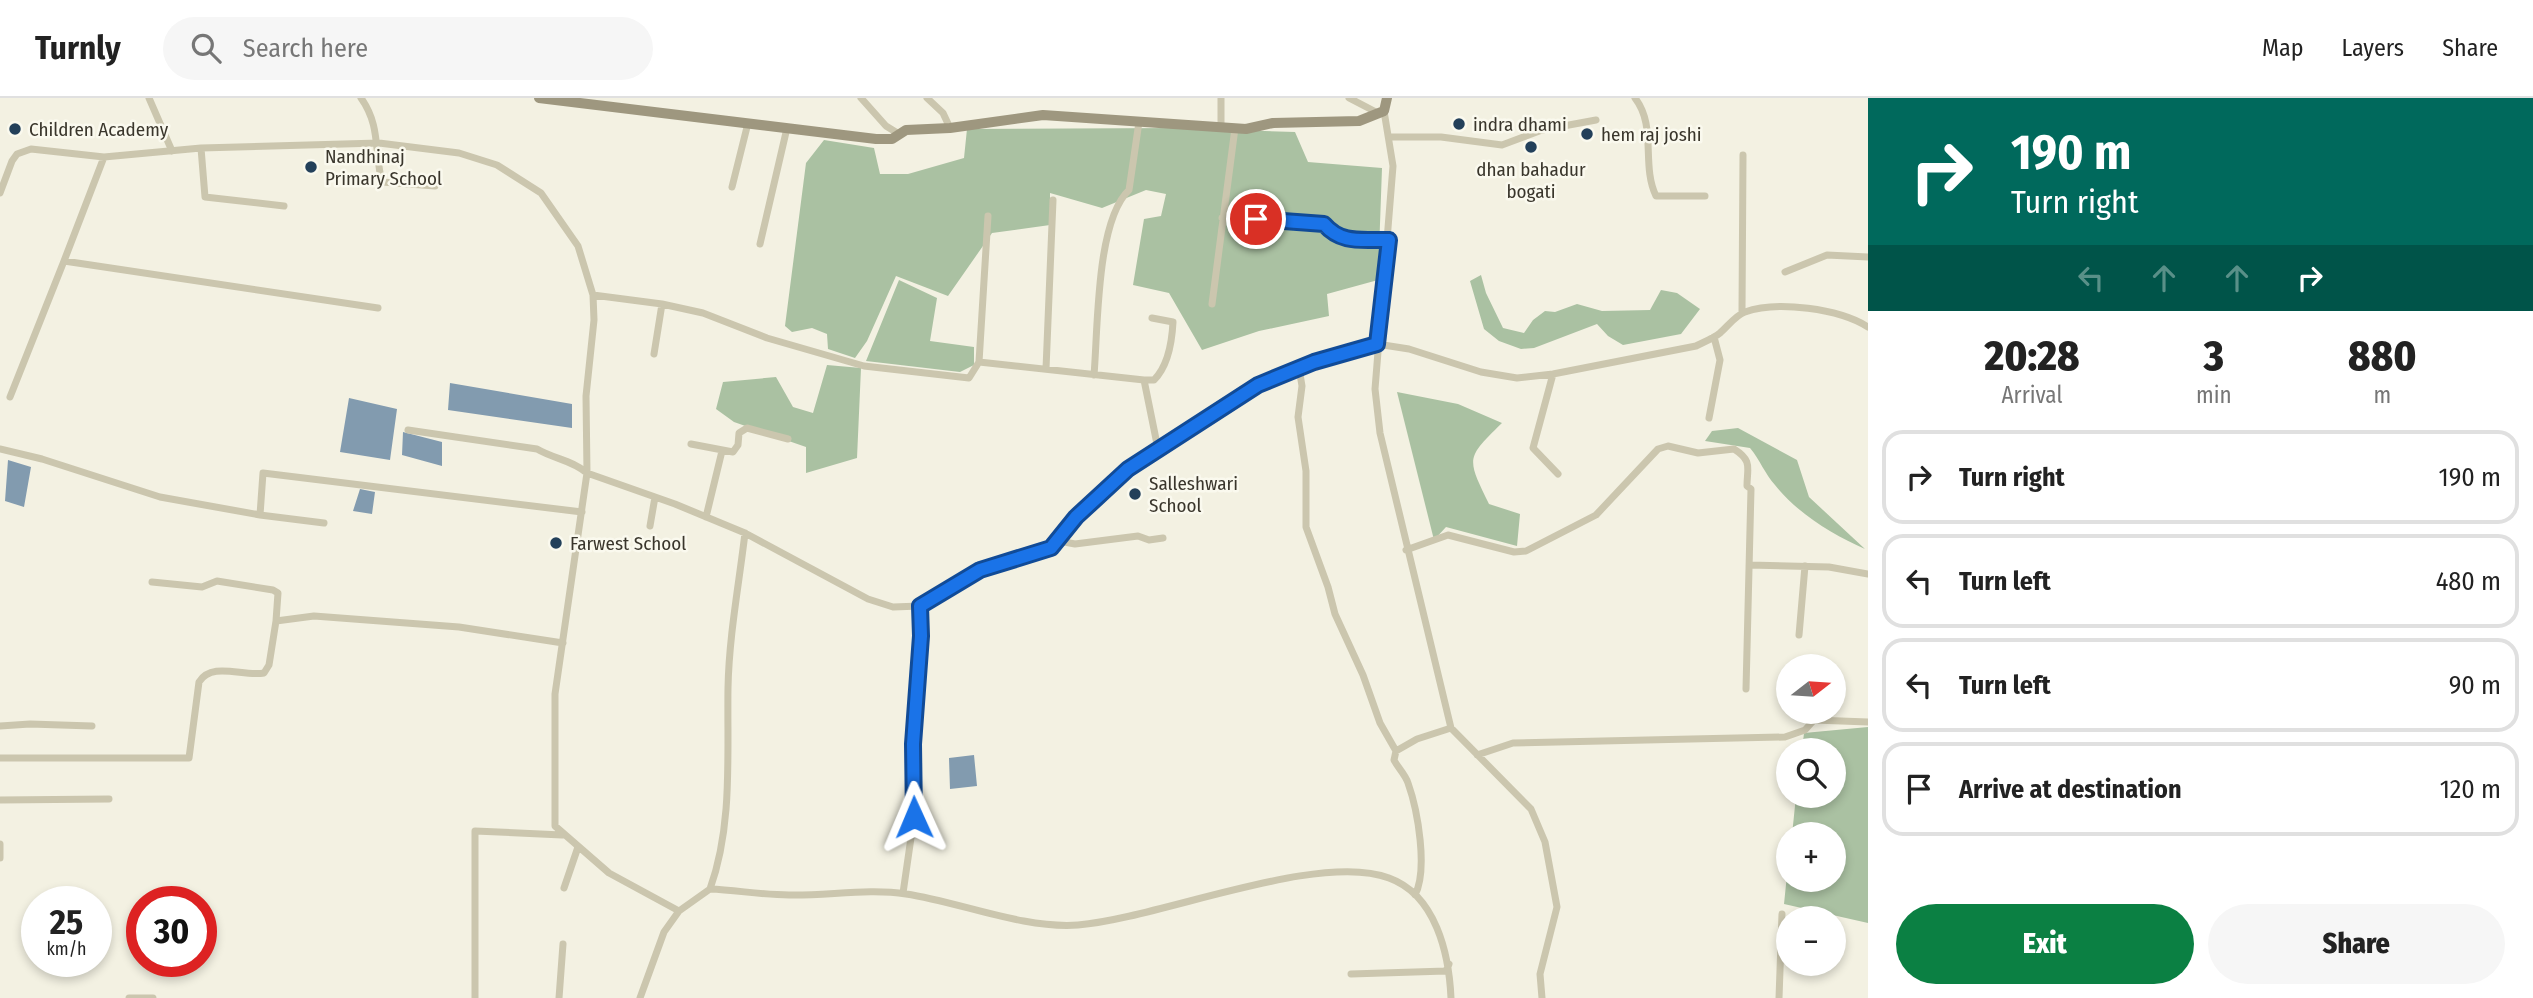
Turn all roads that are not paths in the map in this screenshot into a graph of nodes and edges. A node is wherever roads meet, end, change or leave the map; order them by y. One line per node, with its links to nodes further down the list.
1 (149, 98): 23 (street)
2 (361, 98): 21 (street)
3 (539, 98): 10 (street)
4 (861, 98): 19 (street)
5 (927, 98): 17 (street)
6 (1221, 98): 15 (street)
7 (1349, 98): 11 (street)
8 (1387, 98): 11 (street)
9 (1635, 98): 29 (street)
10 (559, 99): 14 (street)
11 (1380, 112): 18 (street); 20 (street)
12 (1596, 120): 20 (street)
13 (1139, 122): 15 (street); 17 (street); 53 (street)
14 (748, 123): 16 (street); 27 (street)
15 (1222, 126): 18 (street)
16 (787, 128): 19 (street); 35 (street)
17 (950, 128): 19 (street)
18 (1235, 128): 33 (street)
19 (899, 134)
20 (1389, 137): 34 (street)
21 (379, 144): 22 (street); 26 (street); 39 (street)
22 (201, 148): 23 (street); 31 (street)
23 (172, 151): 25 (street)
24 (1743, 155): 43 (street)
25 (104, 157): 28 (street); 37 (street)
26 (435, 186)
27 (732, 187)
28 (0, 193)
29 (1705, 197)
30 (1053, 200): 51 (street)
31 (284, 206)
32 (988, 216): 49 (street)
33 (1222, 218): 34 (street); 41 (street)
34 (1389, 240): 47 (street)
35 (760, 244)
36 (1868, 257): 38 (street)
37 (64, 261): 42 (street); 55 (street)
38 (1784, 272)
39 (593, 295): 40 (street); 63 (street)
40 (662, 304): 48 (street); 49 (street)
41 (1212, 304)
42 (378, 308)
43 (1742, 312): 45 (street); 46 (street)
44 (1152, 318): 54 (street)
45 (1868, 327)
46 (1714, 337): 52 (street); 56 (street)
47 (1377, 344): 50 (street); 52 (street); 74 (street)
48 (654, 354)
49 (979, 362): 51 (street)
50 (1299, 368): 61 (street); 88 (street)
51 (1046, 369): 53 (street)
52 (1553, 374): 64 (street)
53 (1094, 375): 54 (street)
54 (1144, 380): 61 (street)
55 (10, 397)
56 (1709, 418)
57 (408, 430): 63 (street)
58 (788, 439): 62 (street)
59 (691, 443): 62 (street)
60 (0, 449): 67 (street)
61 (1158, 449): 73 (street)
62 (722, 452): 68 (street)
63 (587, 473): 65 (street); 66 (street)
64 (1558, 474)
65 (655, 497): 68 (street); 70 (street)
66 (582, 512): 67 (street); 82 (street)
67 (260, 515): 69 (street)
68 (706, 517): 71 (street)
69 (324, 523)
70 (650, 526)
71 (745, 533): 79 (street); 98 (street)
72 (1163, 538): 73 (street)
73 (1059, 541): 79 (street)
74 (1406, 550): 75 (street); 87 (street)
75 (1749, 565): 76 (street); 83 (street)
76 (1805, 566): 77 (street); 81 (street)
77 (1868, 574)
78 (152, 582): 80 (street)
79 (920, 606): 99 (street)
80 (276, 621): 82 (street); 90 (street)
81 (1799, 635)
82 (563, 643): 93 (street)
83 (1746, 690)
84 (1868, 722): 89 (street)
85 (0, 726): 86 (street)
86 (92, 726)
87 (1451, 728): 88 (street); 89 (street)
88 (1396, 751): 100 (street)
89 (1477, 755): 112 (street)
90 (0, 758)
91 (109, 799): 92 (street)
92 (0, 800)
93 (562, 835): 95 (street); 108 (street)
94 (0, 844): 96 (street)
95 (578, 847): 97 (street); 101 (street)
96 (0, 858)
97 (564, 888)
98 (709, 889): 99 (street); 101 (street)
99 (903, 893): 100 (street)
100 (1415, 895): 103 (street)
101 (679, 911): 110 (street)
102 (563, 944): 109 (street)
103 (1450, 964): 104 (street); 111 (street)
104 (1352, 974)
105 (1781, 976): 113 (street)
106 (129, 998): 107 (street)
107 (153, 998)
108 (475, 998)
109 (559, 998)
110 (640, 998)
111 (1451, 998)
112 (1542, 998)
113 (1780, 998)

